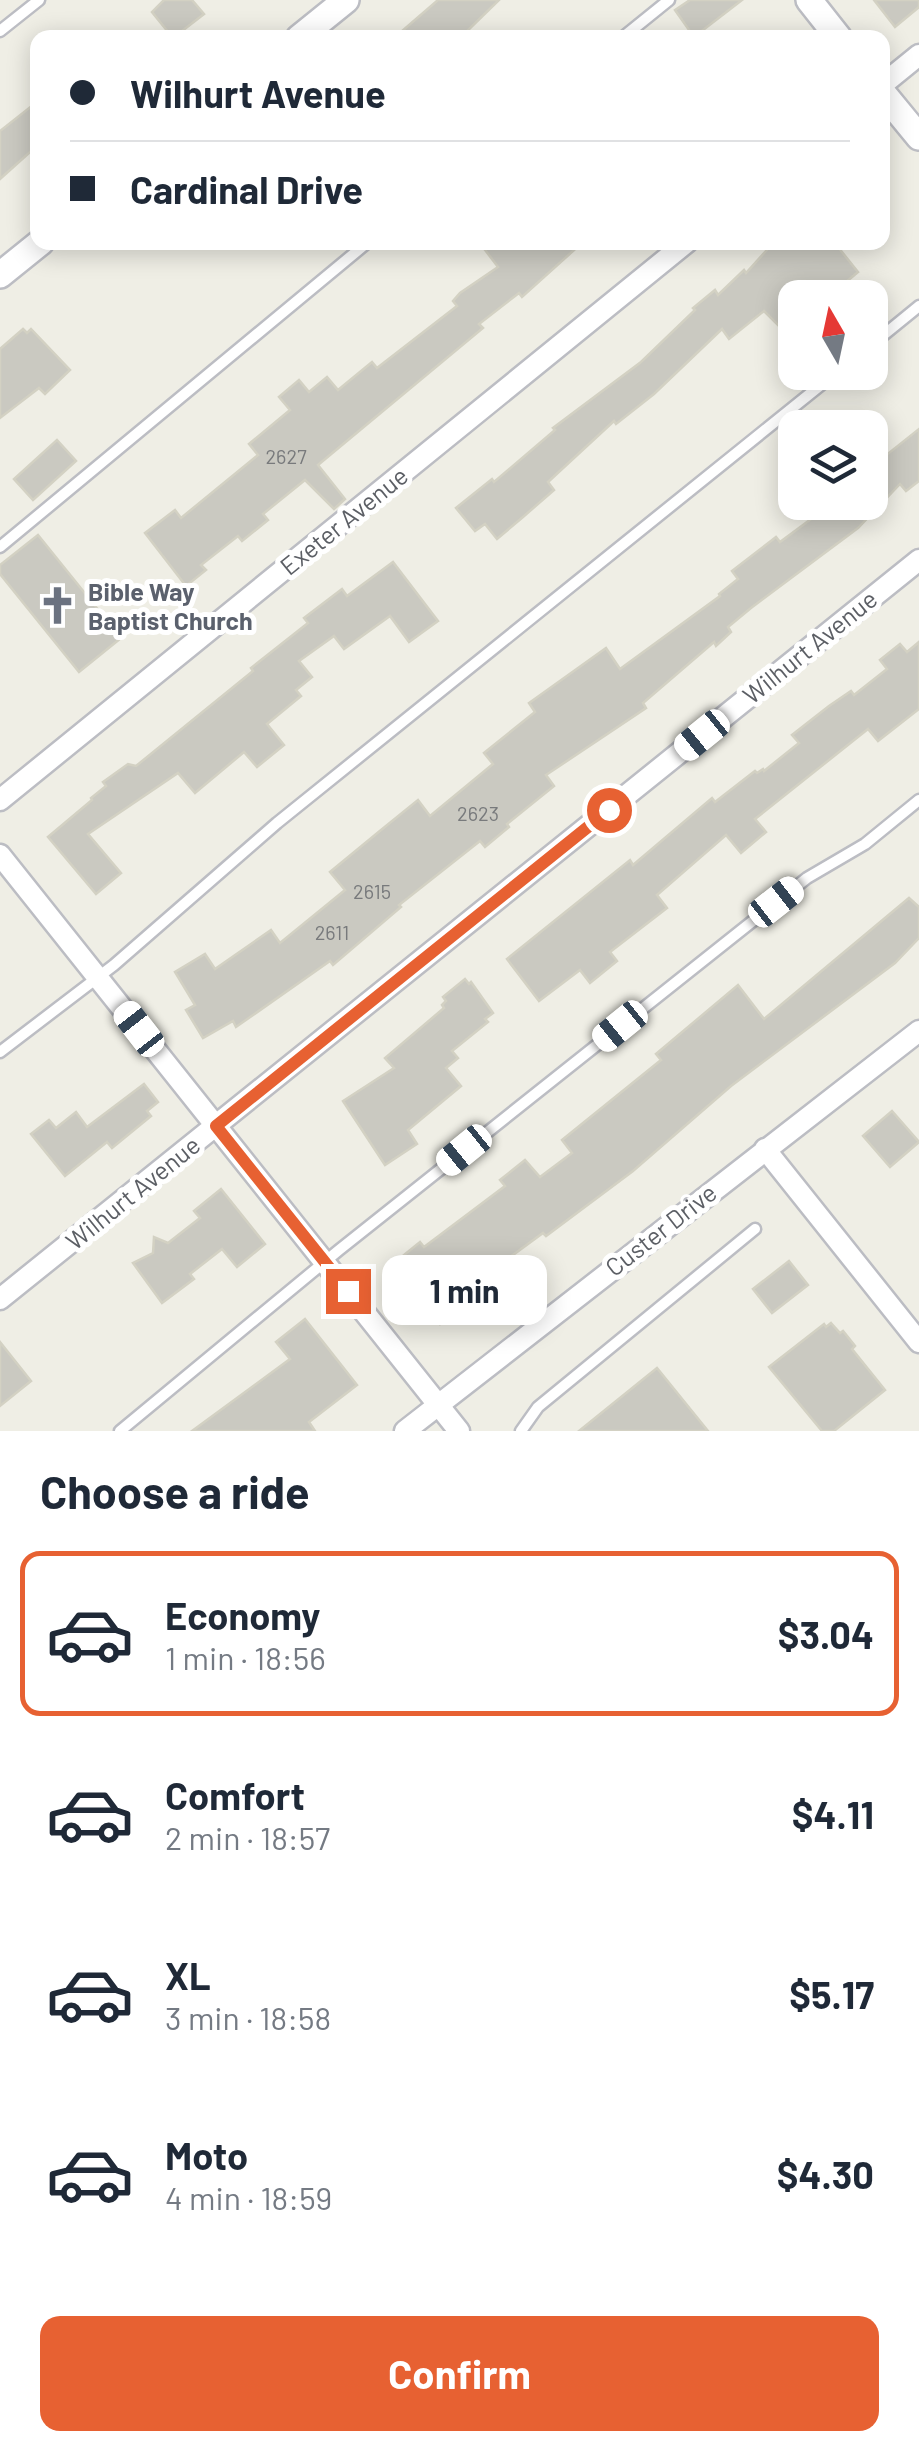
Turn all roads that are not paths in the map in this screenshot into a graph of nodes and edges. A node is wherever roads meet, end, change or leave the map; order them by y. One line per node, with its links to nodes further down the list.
1 (40, 0): 8 (lane)
2 (346, 0): 5 (street)
3 (669, 0): 6 (lane)
4 (809, 0): 7 (street)
5 (309, 30)
6 (632, 30)
7 (833, 30)
8 (0, 32)
9 (919, 55): 10 (street)
10 (890, 81)
11 (890, 99): 12 (street)
12 (919, 138)
13 (31, 250): 16 (street)
14 (358, 250): 20 (lane)
15 (678, 250): 22 (street, Exeter Avenue)
16 (0, 275)
17 (919, 306): 18 (lane)
18 (888, 331)
19 (815, 390): 25 (lane)
20 (0, 548)
21 (919, 560): 28 (street, Wilhurt Avenue)
22 (0, 800)
23 (919, 800): 31 (lane)
24 (0, 855): 25 (street)
25 (98, 976): 27 (lane); 28 (street)
26 (919, 1032): 29 (street, Custer Drive)
27 (0, 1052)
28 (216, 1126): 31 (street); 32 (street, Wilhurt Avenue)
29 (764, 1150): 33 (street); 34 (street, Custer Drive)
30 (755, 1230): 38 (lane)
31 (326, 1262): 34 (street); 35 (lane)
32 (0, 1299)
33 (919, 1342)
34 (438, 1405): 36 (street, Custer Drive); 37 (street)
35 (120, 1431)
36 (405, 1431)
37 (459, 1431)
38 (521, 1431)

